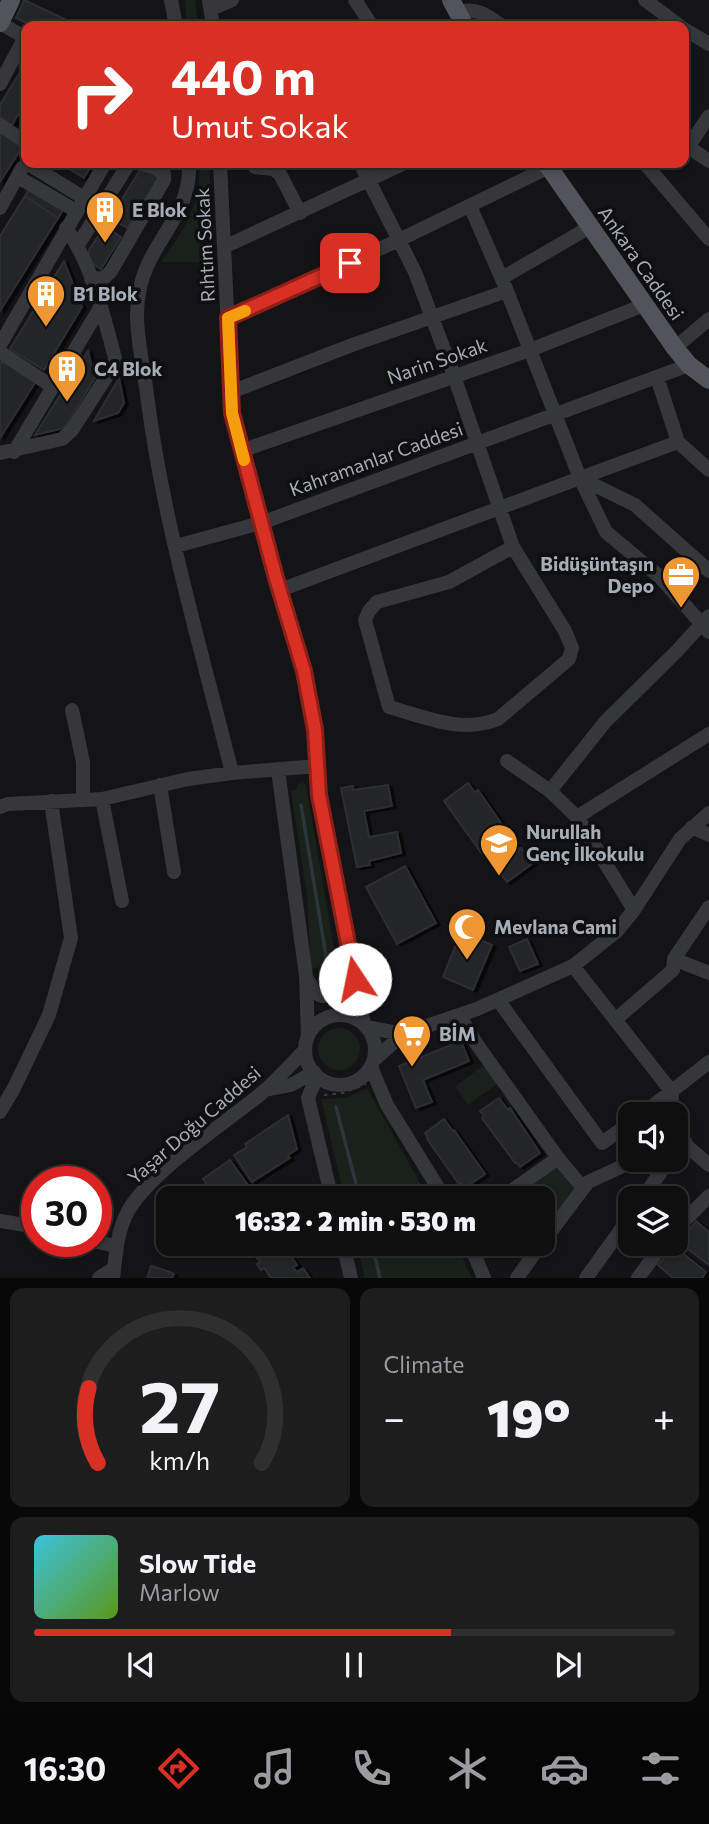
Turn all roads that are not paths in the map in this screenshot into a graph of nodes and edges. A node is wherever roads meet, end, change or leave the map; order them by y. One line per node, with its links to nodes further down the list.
1 (11, 0): 12 (main road)
2 (171, 0): 8 (street)
3 (232, 0): 6 (street)
4 (355, 0): 9 (street)
5 (645, 0): 11 (street)
6 (210, 5)
7 (461, 9): 10 (street)
8 (175, 21)
9 (369, 21)
10 (494, 21)
11 (674, 21)
12 (0, 23): 14 (street)
13 (689, 31): 15 (street)
14 (21, 35)
15 (709, 44)
16 (21, 47): 17 (street)
17 (0, 84)
18 (709, 116): 21 (street)
19 (0, 125): 20 (street)
20 (21, 139)
21 (689, 142)
22 (689, 148): 23 (street)
23 (709, 161)
24 (23, 168): 38 (street)
25 (34, 168): 40 (street)
26 (103, 168): 40 (street)
27 (126, 168): 43 (street)
28 (154, 168): 51 (street)
29 (189, 168): 77 (street)
30 (220, 168): 50 (street, Rıhtım Sokak)
31 (264, 168): 44 (street)
32 (362, 168): 39 (street)
33 (395, 168): 39 (street)
34 (543, 168): 41 (street)
35 (553, 168): 45 (main road, Ankara Caddesi)
36 (554, 168): 58 (main road, Ankara Caddesi)
37 (649, 168): 47 (street)
38 (18, 177): 40 (street); 42 (street)
39 (369, 181): 44 (street); 48 (street)
40 (80, 204): 43 (street); 46 (street)
41 (470, 206): 48 (street); 52 (street)
42 (0, 208)
43 (100, 208): 49 (street)
44 (300, 213): 50 (street)
45 (590, 227): 52 (street); 53 (main road, Ankara Caddesi)
46 (66, 228): 49 (street); 59 (street)
47 (709, 239)
48 (399, 240): 55 (street); 56 (street)
49 (78, 245): 51 (street)
50 (224, 247): 55 (street, Rıhtım Sokak)
51 (91, 279): 54 (street)
52 (504, 285): 56 (street); 60 (street)
53 (645, 305): 60 (street, Narin Sokak); 62 (main road, Ankara Caddesi)
54 (101, 306): 66 (street); 72 (street)
55 (228, 318): 67 (street, Rıhtım Sokak)
56 (431, 318): 63 (street); 67 (street)
57 (709, 319): 58 (street)
58 (683, 341): 62 (main road, Ankara Caddesi)
59 (0, 345)
60 (530, 350): 63 (street, Narin Sokak); 68 (street)
61 (0, 352): 66 (street)
62 (698, 363): 64 (street, Kahramanlar Caddesi); 65 (main road, Ankara Caddesi)
63 (454, 376): 70 (street); 71 (street, Narin Sokak)
64 (657, 377): 68 (street, Kahramanlar Caddesi); 69 (street)
65 (709, 380)
66 (53, 387): 72 (street)
67 (232, 392): 71 (street, Rıhtım Sokak)
68 (554, 414): 70 (street, Kahramanlar Caddesi); 74 (street)
69 (678, 442): 73 (street); 74 (street)
70 (476, 443): 75 (street); 76 (street, Kahramanlar Caddesi)
71 (241, 451): 76 (street, Rıhtım Sokak)
72 (7, 452)
73 (709, 470)
74 (580, 478): 75 (street); 79 (street); 81 (street)
75 (497, 508): 78 (street); 80 (street)
76 (261, 523): 77 (street, Kahramanlar Caddesi); 80 (street, Rıhtım Sokak)
77 (176, 546): 87 (street)
78 (513, 547): 78 (street)
79 (709, 571)
80 (279, 590): 85 (street, Rıhtım Sokak)
81 (706, 624): 89 (street)
82 (72, 710): 91 (street)
83 (709, 734): 95 (street)
84 (507, 761): 89 (street)
85 (317, 766): 86 (street); 102 (street, Rıhtım Sokak)
86 (278, 770): 87 (street); 106 (street)
87 (232, 773): 88 (street)
88 (160, 785): 90 (street); 98 (street)
89 (550, 791): 95 (street)
90 (102, 799): 91 (street); 99 (street)
91 (83, 800): 92 (street)
92 (51, 801): 93 (street); 117 (street)
93 (0, 807)
94 (709, 813): 96 (street)
95 (577, 817): 101 (street)
96 (692, 827): 97 (street); 101 (street)
97 (709, 835)
98 (174, 872)
99 (122, 901)
100 (709, 907): 103 (street)
101 (634, 910): 104 (street)
102 (350, 956): 106 (street); 110 (street, Rıhtım Sokak)
103 (674, 959): 105 (street); 109 (street)
104 (573, 966): 107 (street); 109 (street)
105 (709, 973)
106 (306, 976): 112 (street)
107 (498, 999): 108 (street); 123 (street)
108 (459, 1015): 111 (street); 125 (street)
109 (615, 1020): 119 (street)
110 (365, 1026): 111 (street); 112 (street); 114 (street)
111 (403, 1034): 114 (street)
112 (307, 1043): 115 (street); 118 (street, Yaşar Doğu Caddesi)
113 (709, 1062): 119 (street)
114 (372, 1069): 115 (street); 129 (street)
115 (316, 1074): 118 (street); 128 (street)
116 (0, 1082): 117 (street)
117 (14, 1088): 122 (street)
118 (265, 1090): 139 (street, Yaşar Doğu Caddesi)
119 (671, 1092): 120 (street); 121 (street)
120 (658, 1102)
121 (671, 1102)
122 (0, 1112)
123 (618, 1132)
124 (688, 1149): 126 (street)
125 (558, 1158): 130 (street); 131 (street)
126 (709, 1165)
127 (618, 1168): 131 (street)
128 (329, 1186)
129 (437, 1186)
130 (518, 1186)
131 (583, 1188): 136 (street)
132 (706, 1206): 133 (street)
133 (688, 1220)
134 (0, 1222): 135 (street)
135 (21, 1225)
136 (555, 1226)
137 (618, 1234): 149 (street)
138 (112, 1245): 139 (street)
139 (115, 1246): 144 (street, Yaşar Doğu Caddesi)
140 (346, 1256): 146 (street)
141 (475, 1256): 147 (street)
142 (533, 1256): 148 (street)
143 (654, 1256): 150 (street)
144 (114, 1273): 145 (street)
145 (99, 1278)
146 (351, 1278)
147 (484, 1278)
148 (517, 1278)
149 (586, 1278)
150 (638, 1278)

